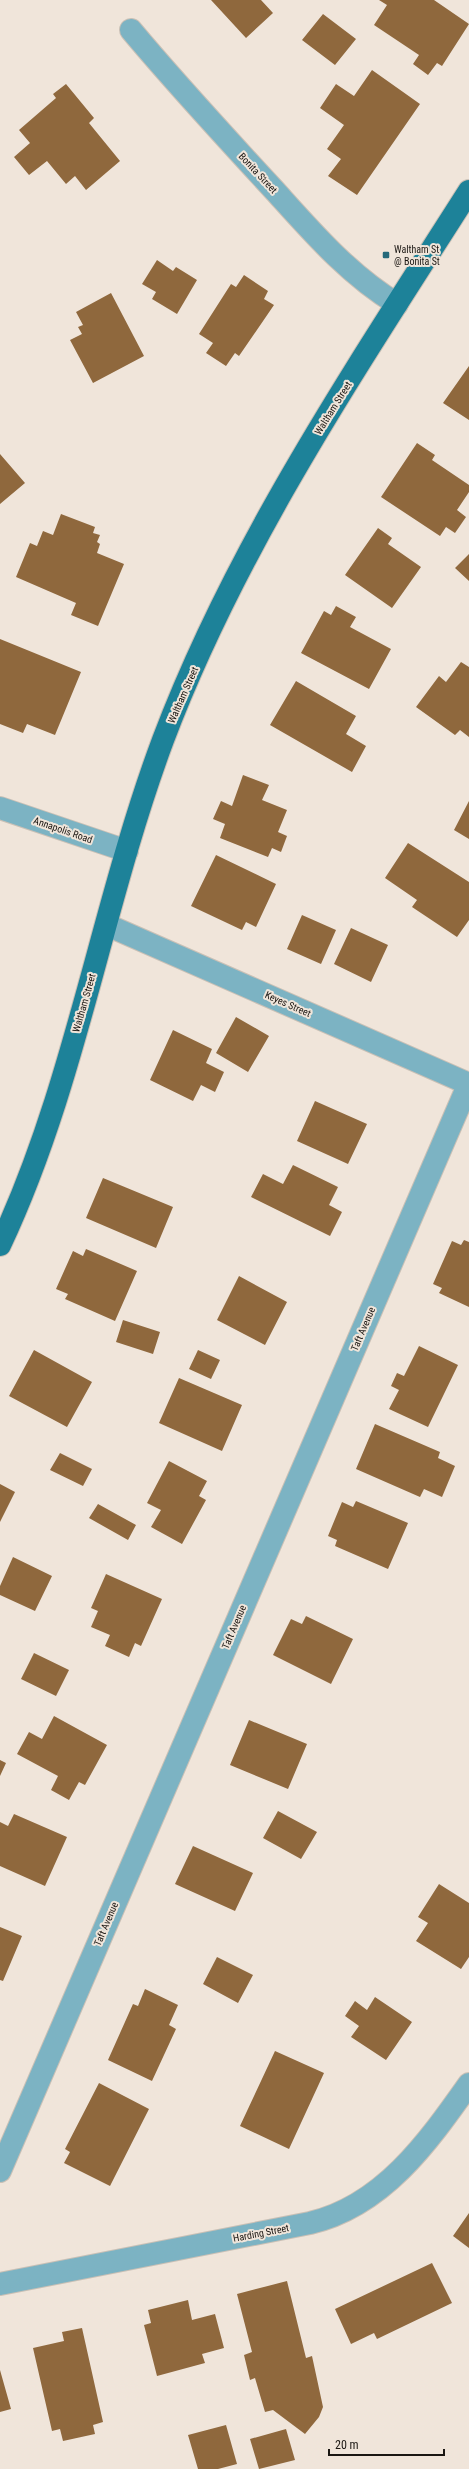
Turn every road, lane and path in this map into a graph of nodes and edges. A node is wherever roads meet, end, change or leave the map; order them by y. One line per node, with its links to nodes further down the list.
1 (131, 30): 3 (street, Bonita Street)
2 (469, 191): 3 (main road, Waltham Street)
3 (397, 304): 5 (main road, Waltham Street)
4 (0, 808): 5 (street, Annapolis Road)
5 (127, 851): 6 (main road, Waltham Street)
6 (107, 925): 7 (street, Keyes Street); 8 (main road, Waltham Street)
7 (469, 1083): 10 (street, Taft Avenue)
8 (0, 1245)
9 (469, 2084): 11 (street, Harding Street)
10 (0, 2171)
11 (0, 2284)

